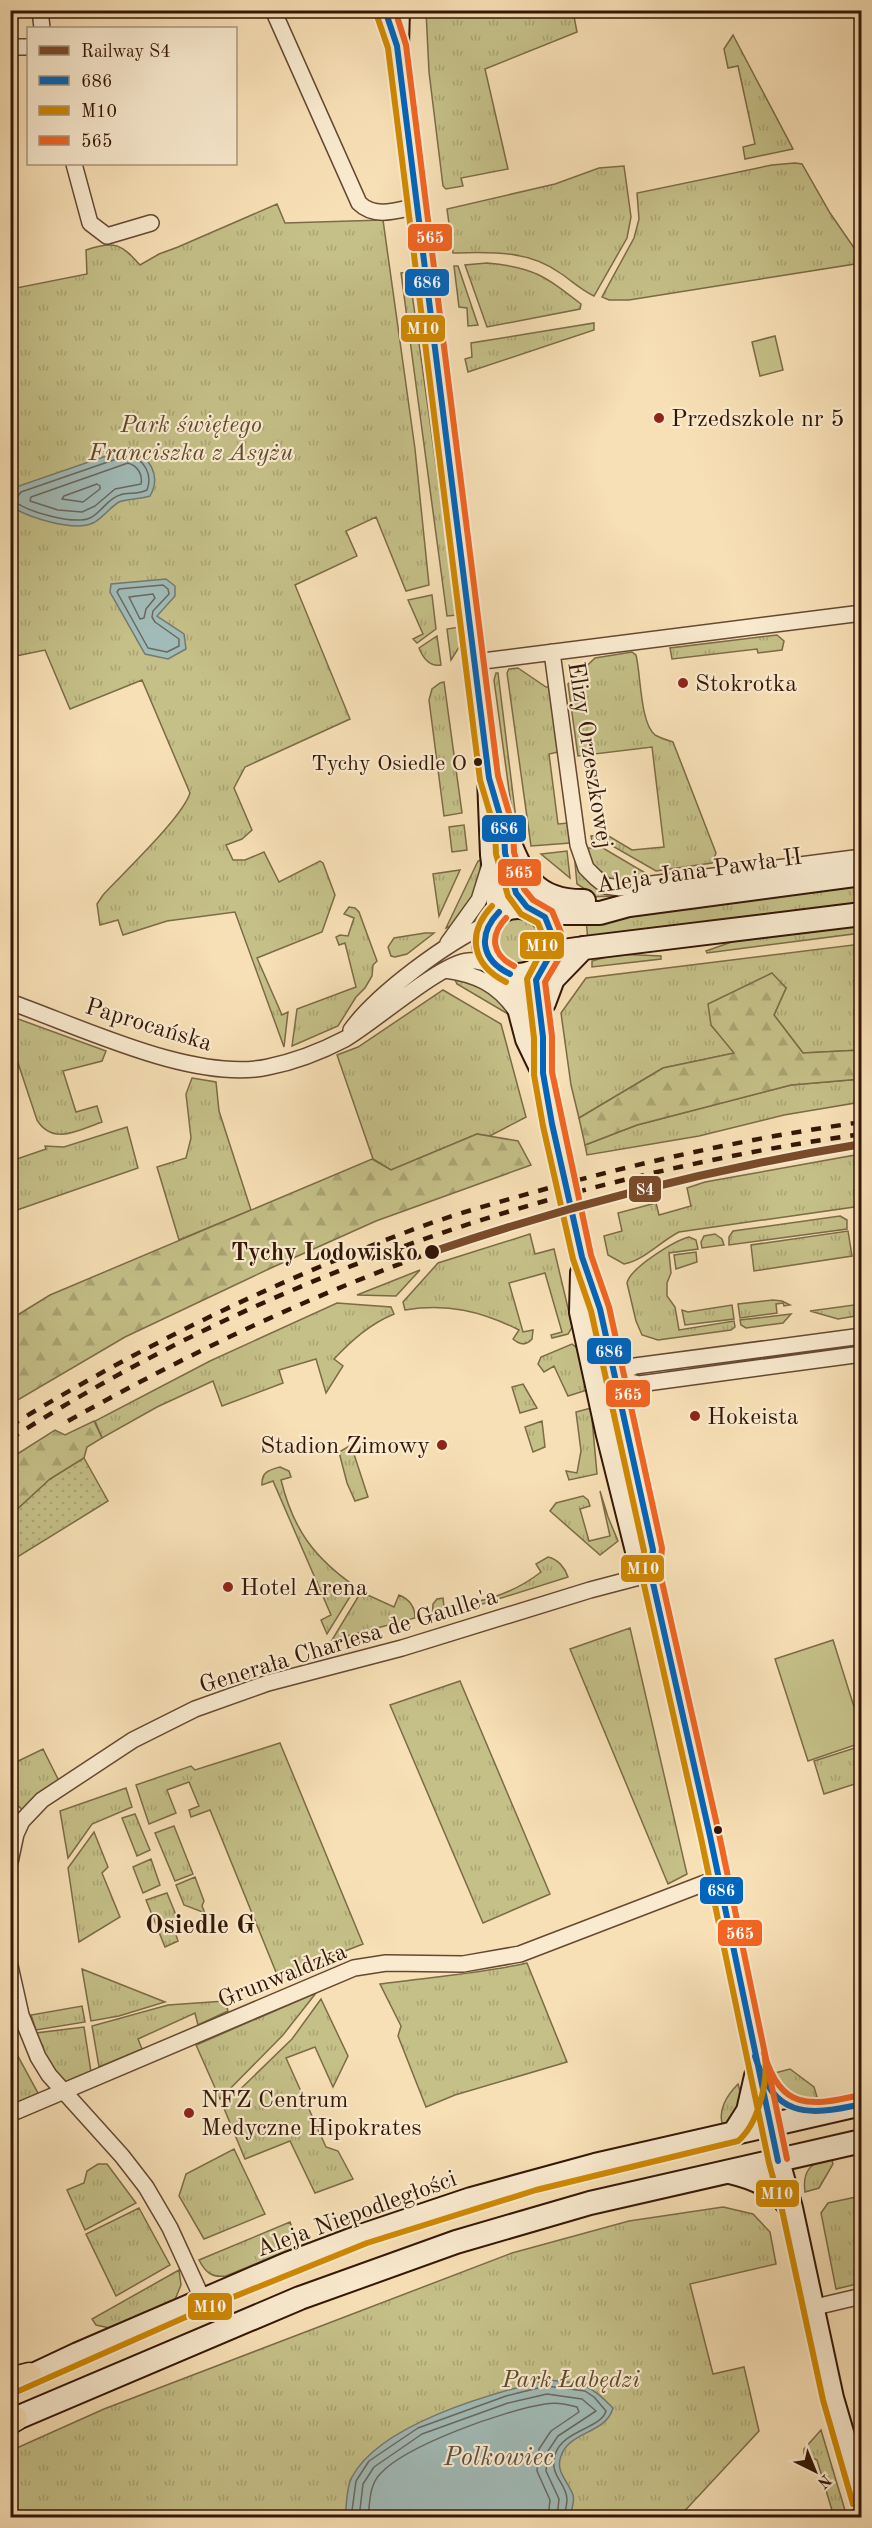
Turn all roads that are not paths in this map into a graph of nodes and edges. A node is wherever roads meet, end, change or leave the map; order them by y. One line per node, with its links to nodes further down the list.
1 (40, 10): 5 (street)
2 (273, 10): 10 (street)
3 (385, 10): 6 (street)
4 (398, 10): 6 (street)
5 (42, 27)
6 (398, 46): 10 (street)
7 (10, 47): 8 (street)
8 (27, 47)
9 (74, 165): 11 (street)
10 (417, 206): 14 (street)
11 (151, 223)
12 (861, 613): 13 (street, Elizy Orzeszkowej)
13 (552, 652): 14 (street, Elizy Orzeszkowej); 18 (street, Elizy Orzeszkowej)
14 (475, 662): 15 (street)
15 (489, 778): 16 (street); 17 (street)
16 (504, 829): 20 (street); 21 (street)
17 (492, 855): 23 (street); 25 (street)
18 (861, 857)
19 (861, 874): 20 (street, Aleja Jana Pawła II)
20 (629, 905): 21 (street, Aleja Jana Pawła II)
21 (536, 912): 23 (street); 26 (street)
22 (861, 914): 24 (street)
23 (494, 918): 25 (street); 28 (street)
24 (584, 948): 26 (street); 30 (street)
25 (442, 951): 31 (street)
26 (546, 961): 28 (street); 30 (street)
27 (445, 970): 28 (street, Paprocańska); 30 (street); 31 (street, Paprocańska)
28 (502, 970): 30 (street)
29 (10, 1002): 31 (street, Paprocańska)
30 (532, 1018): 37 (street, bridge)
31 (345, 1039)
32 (861, 1336): 33 (street)
33 (807, 1342): 35 (street); 36 (street); 37 (street)
34 (861, 1354): 35 (street)
35 (832, 1357): 36 (street)
36 (785, 1364): 37 (street)
37 (606, 1380): 38 (street)
38 (651, 1574): 39 (street, Generała Charlesa de Gaulle'a); 40 (street)
39 (10, 1862)
40 (718, 1878): 42 (street); 43 (street, Grunwaldzka)
41 (10, 1966): 43 (street)
42 (758, 2069): 45 (street); 47 (street); 48 (street)
43 (63, 2091): 46 (street, Grunwaldzka); 56 (street)
44 (861, 2104): 45 (street, Aleja Niepodległości)
45 (830, 2112): 47 (street, Aleja Niepodległości)
46 (10, 2114)
47 (770, 2126): 48 (street, Aleja Niepodległości); 51 (street)
48 (734, 2133): 54 (street, Aleja Niepodległości)
49 (861, 2141): 50 (street)
50 (812, 2153): 51 (street); 53 (street)
51 (778, 2161): 52 (street); 53 (street)
52 (725, 2171): 53 (street); 57 (street)
53 (791, 2208): 58 (street)
54 (264, 2274): 56 (street, Aleja Niepodległości); 57 (street)
55 (861, 2296): 58 (street)
56 (203, 2300): 59 (street, Aleja Niepodległości)
57 (275, 2308): 60 (street)
58 (811, 2308): 61 (street)
59 (17, 2380)
60 (12, 2421)
61 (861, 2501)

